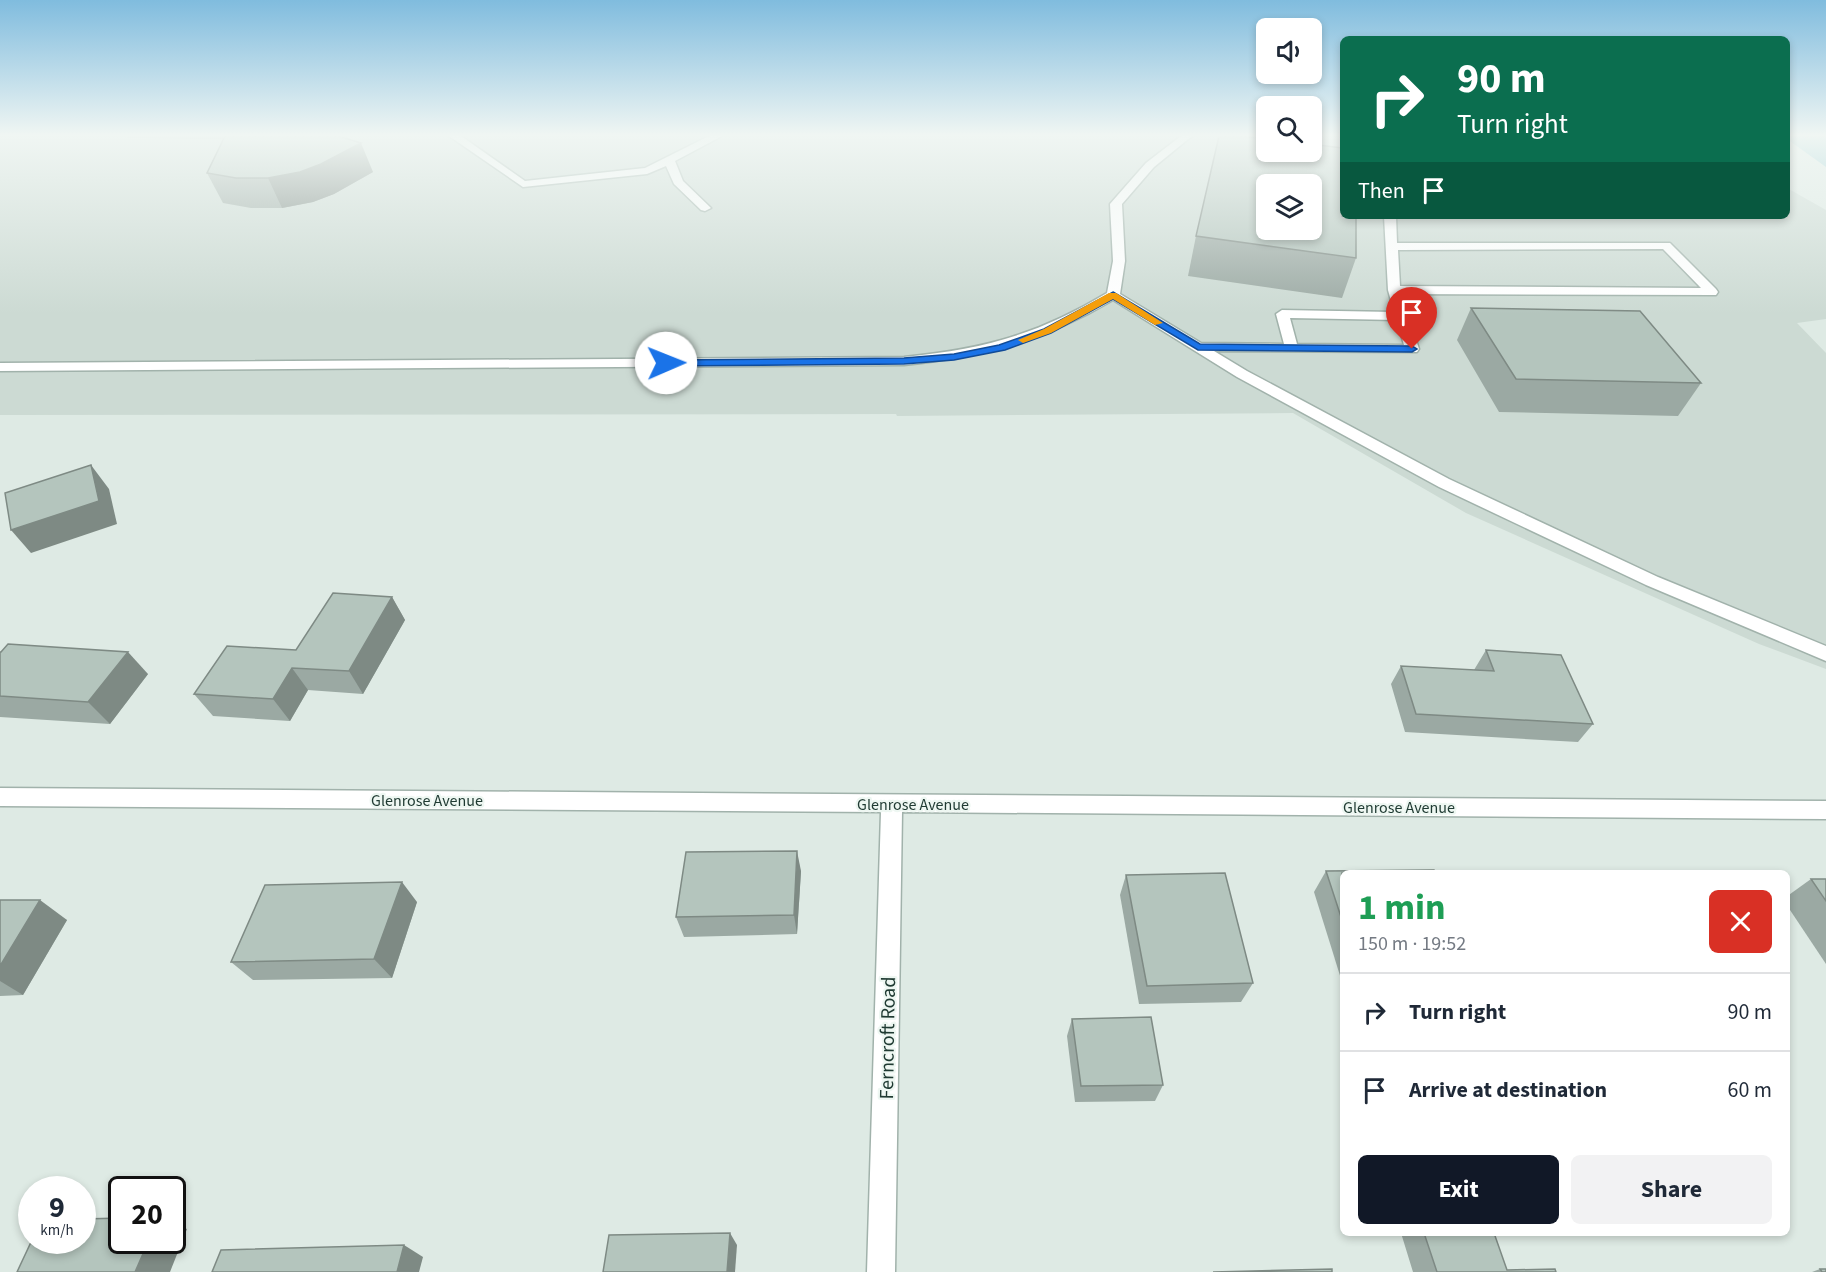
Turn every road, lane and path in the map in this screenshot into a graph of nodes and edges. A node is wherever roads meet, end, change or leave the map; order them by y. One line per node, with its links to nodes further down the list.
1 (692, 195): 3 (street)
2 (1124, 195): 7 (street)
3 (705, 208)
4 (1390, 219): 5 (street)
5 (1390, 248): 6 (street); 6 (street)
6 (1394, 290): 8 (street)
7 (1113, 295): 9 (street); 11 (street)
8 (1401, 316): 10 (street); 10 (street)
9 (1198, 347): 10 (street); 12 (street)
10 (1292, 348)
11 (0, 367)
12 (1826, 654)
13 (0, 797): 14 (street, Glenrose Avenue)
14 (892, 803): 15 (street, Glenrose Avenue); 16 (street, Ferncroft Road)
15 (1826, 810)
16 (881, 1272)

